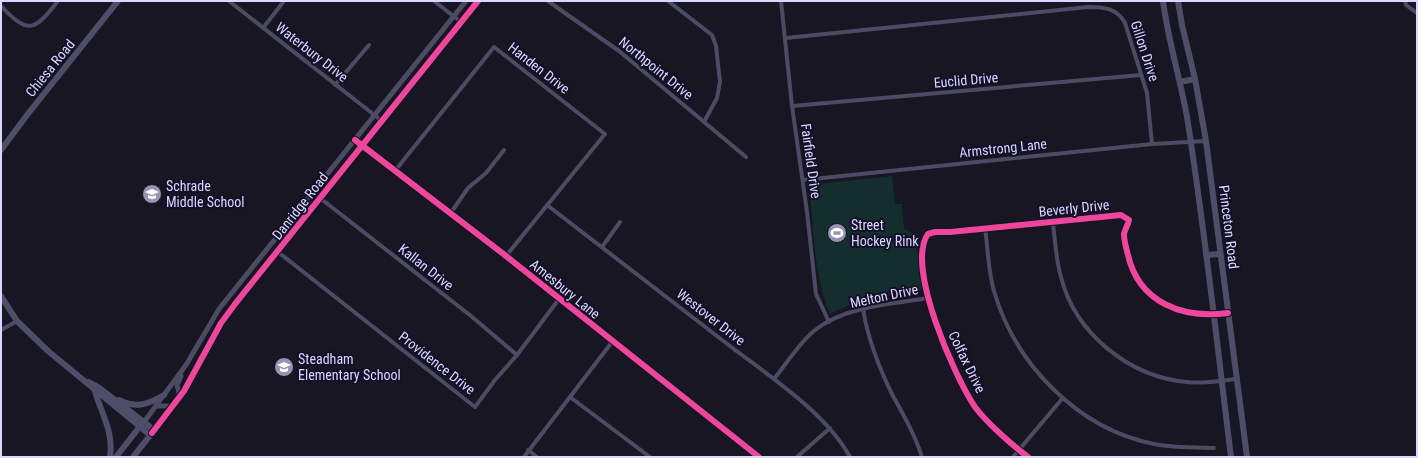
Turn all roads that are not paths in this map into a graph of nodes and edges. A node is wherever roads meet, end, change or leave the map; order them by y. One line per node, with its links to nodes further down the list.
1 (58, 1): 14 (street)
2 (118, 1): 34 (main road, Chiesa Road)
3 (229, 1): 18 (street, Waterbury Drive)
4 (284, 1): 18 (street)
5 (434, 1): 16 (street)
6 (466, 1): 16 (street, Danridge Road)
7 (478, 1): 17 (street, Danridge Road)
8 (548, 1): 28 (street, Northpoint Drive)
9 (668, 1): 28 (street)
10 (781, 1): 19 (street, Fairfield Drive)
11 (1163, 1): 23 (main road, Princeton Road)
12 (1178, 1): 22 (main road, Princeton Road)
13 (1405, 1): 15 (street)
14 (1, 6)
15 (1417, 13)
16 (454, 16): 17 (street); 26 (street, Danridge Road)
17 (461, 22): 27 (street, Danridge Road)
18 (263, 28): 24 (street, Waterbury Drive)
19 (786, 38): 21 (street, Gillon Drive); 25 (street, Fairfield Drive)
20 (369, 45): 24 (street)
21 (1141, 75): 25 (street, Euclid Drive); 32 (street, Gillon Drive)
22 (1195, 79): 23 (main road); 31 (main road, Princeton Road)
23 (1180, 82): 30 (main road, Princeton Road)
24 (336, 85): 26 (street, Waterbury Drive)
25 (792, 106): 38 (street, Fairfield Drive)
26 (375, 115): 27 (street, Waterbury Drive); 29 (street, Danridge Road)
27 (382, 121): 33 (street, Danridge Road)
28 (704, 122): 36 (street, Northpoint Drive)
29 (355, 140): 33 (street, Amesbury Lane); 62 (street, Danridge Road)
30 (1190, 141): 31 (street, Armstrong Lane); 32 (street, Armstrong Lane); 49 (main road, Princeton Road)
31 (1206, 141): 48 (main road, Princeton Road)
32 (1152, 144): 38 (street, Armstrong Lane)
33 (362, 146): 37 (street, Amesbury Lane); 39 (street, Danridge Road)
34 (1, 150)
35 (504, 150): 41 (street)
36 (746, 157)
37 (394, 172): 40 (street, Handen Drive); 41 (street, Amesbury Lane)
38 (803, 180): 58 (street, Fairfield Drive)
39 (320, 198): 47 (street, Danridge Road); 61 (street, Kallan Drive)
40 (547, 206): 46 (street, Westover Drive); 50 (street)
41 (450, 214): 50 (street, Amesbury Lane)
42 (620, 222): 46 (street)
43 (1053, 223): 44 (street, Beverly Drive); 56 (street, Beverly Drive); 66 (street)
44 (985, 228): 45 (street, Beverly Drive); 72 (street)
45 (928, 234): 52 (street, Colfax Drive)
46 (602, 247): 64 (street, Westover Drive)
47 (278, 252): 61 (street, Providence Drive); 70 (street, Danridge Road)
48 (1220, 254): 49 (main road); 55 (main road, Princeton Road)
49 (1206, 255): 56 (main road, Princeton Road)
50 (506, 256): 53 (street, Amesbury Lane)
51 (1, 296): 57 (main road)
52 (929, 298): 54 (street, Melton Drive); 80 (street, Colfax Drive)
53 (559, 299): 60 (street, Amesbury Lane); 61 (street, Providence Drive)
54 (863, 309): 58 (street, Melton Drive); 90 (street)
55 (1228, 313): 56 (street, Beverly Drive); 65 (main road, Princeton Road)
56 (1214, 315): 66 (main road, Princeton Road)
57 (17, 321): 59 (street); 63 (main road)
58 (829, 322): 64 (street, Melton Drive)
59 (1, 330)
60 (612, 342): 71 (street); 87 (street, Amesbury Lane)
61 (517, 355)
62 (186, 366): 69 (street, Danridge Road); 70 (street)
63 (84, 379): 67 (main road); 68 (main road)
64 (774, 379): 76 (street, Westover Drive)
65 (1235, 379): 66 (street); 94 (main road, Princeton Road)
66 (1221, 381): 93 (main road, Princeton Road)
67 (95, 391): 75 (main road); 81 (main road)
68 (107, 393): 69 (main road); 75 (main road)
69 (164, 395): 73 (street, Danridge Road)
70 (180, 397): 74 (street, Danridge Road)
71 (570, 397): 79 (street); 86 (street)
72 (1062, 399): 78 (street); 80 (street)
73 (156, 406): 74 (street); 75 (street, Danridge Road)
74 (173, 406): 77 (street, Danridge Road)
75 (142, 424): 77 (main road); 82 (main road)
76 (830, 428): 88 (street); 89 (street, Westover Drive)
77 (152, 433): 83 (main road)
78 (1214, 448)
79 (528, 450): 84 (street); 85 (street)
80 (1018, 450): 91 (street); 92 (street, Colfax Drive)
81 (110, 457)
82 (116, 457)
83 (133, 457)
84 (524, 457)
85 (537, 457)
86 (650, 457)
87 (759, 457)
88 (797, 457)
89 (850, 457)
90 (922, 457)
91 (1013, 457)
92 (1028, 457)
93 (1231, 457)
94 (1247, 457)

